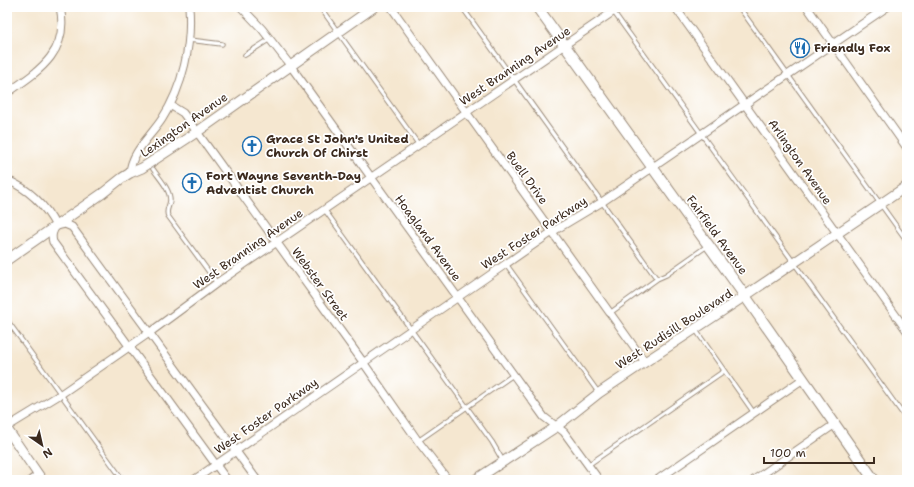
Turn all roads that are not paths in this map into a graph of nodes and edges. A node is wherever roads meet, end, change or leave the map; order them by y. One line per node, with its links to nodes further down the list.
1 (60, 7): 26 (street)
2 (189, 7): 18 (street)
3 (241, 7): 17 (street, Hoagland Avenue)
4 (320, 7): 16 (lane)
5 (374, 7): 16 (street, Lexington Avenue)
6 (391, 7): 29 (street, Buell Drive)
7 (462, 7): 25 (lane)
8 (537, 7): 21 (main road, Fairfield Avenue)
9 (620, 7): 14 (street, West Branning Avenue)
10 (675, 7): 27 (street, Arlington Avenue)
11 (738, 7): 24 (lane)
12 (807, 7): 20 (street)
13 (887, 7): 15 (street, West Foster Parkway)
14 (611, 9): 21 (street, West Branning Avenue); 31 (lane)
15 (878, 10): 20 (street, West Foster Parkway)
16 (338, 32): 23 (street, Lexington Avenue); 32 (lane)
17 (270, 39): 22 (lane); 23 (street, Hoagland Avenue)
18 (188, 40): 19 (lane); 28 (street)
19 (222, 44)
20 (833, 44): 24 (street, West Foster Parkway); 33 (street)
21 (564, 46): 25 (street, West Branning Avenue); 34 (main road, Fairfield Avenue)
22 (246, 55)
23 (290, 65): 30 (street, Lexington Avenue); 37 (street, Hoagland Avenue)
24 (787, 75): 27 (street, West Foster Parkway); 41 (lane)
25 (514, 79): 29 (street, West Branning Avenue); 40 (lane)
26 (7, 93)
27 (745, 104): 31 (street, West Foster Parkway); 45 (street, Arlington Avenue)
28 (170, 105): 30 (street, Webster Street); 36 (street)
29 (466, 112): 32 (street, West Branning Avenue); 44 (street, Buell Drive)
30 (197, 132): 36 (street, Lexington Avenue); 47 (street, Webster Street)
31 (701, 134): 34 (street, West Foster Parkway); 50 (lane)
32 (419, 145): 37 (street, West Branning Avenue)
33 (907, 148)
34 (652, 167): 40 (street, West Foster Parkway); 48 (main road, Fairfield Avenue)
35 (153, 170): 53 (lane)
36 (130, 173): 43 (street, Lexington Avenue)
37 (371, 177): 42 (street, West Branning Avenue); 55 (street, Hoagland Avenue)
38 (7, 180): 43 (street)
39 (907, 186): 41 (street, West Rudisill Boulevard)
40 (602, 202): 44 (street, West Foster Parkway); 52 (lane)
41 (880, 204): 45 (street, West Rudisill Boulevard); 46 (lane)
42 (324, 209): 47 (street, West Branning Avenue); 59 (lane)
43 (56, 226): 49 (street, Lexington Avenue); 61 (street); 62 (street)
44 (552, 232): 51 (street, West Foster Parkway); 56 (street, Buell Drive)
45 (837, 234): 50 (street, West Rudisill Boulevard); 60 (street, Arlington Avenue)
46 (907, 242)
47 (276, 243): 53 (street, West Branning Avenue); 63 (street, Webster Street)
48 (708, 245): 52 (lane); 54 (main road, Fairfield Avenue)
49 (7, 260)
50 (794, 263): 54 (street, West Rudisill Boulevard); 72 (lane)
51 (505, 264): 55 (street, West Foster Parkway); 68 (lane)
52 (657, 279): 56 (lane)
53 (217, 283): 61 (street, West Branning Avenue)
54 (745, 296): 58 (street, West Rudisill Boulevard); 67 (main road, Fairfield Avenue)
55 (457, 297): 59 (street, West Foster Parkway); 66 (street, Hoagland Avenue)
56 (610, 314): 64 (street, Buell Drive)
57 (7, 320): 69 (lane)
58 (694, 328): 64 (street, West Rudisill Boulevard); 65 (lane)
59 (411, 329): 63 (street, West Foster Parkway); 70 (lane)
60 (907, 331)
61 (149, 333): 62 (street, West Branning Avenue); 77 (street)
62 (130, 346): 69 (street, West Branning Avenue); 79 (street)
63 (363, 362): 76 (street, Webster Street); 77 (street, West Foster Parkway)
64 (645, 362): 68 (street, West Rudisill Boulevard)
65 (724, 371): 71 (lane); 80 (lane)
66 (514, 374): 70 (lane); 74 (street, Hoagland Avenue)
67 (803, 379): 71 (street); 73 (main road, Fairfield Avenue)
68 (599, 393): 74 (street, West Rudisill Boulevard)
69 (61, 394): 75 (street, West Branning Avenue); 83 (lane)
70 (466, 407): 76 (lane); 78 (lane)
71 (754, 413): 89 (street)
72 (907, 420)
73 (835, 424): 90 (street); 91 (main road, Fairfield Avenue)
74 (556, 426): 78 (street, West Rudisill Boulevard); 80 (street, Hoagland Avenue)
75 (7, 428): 81 (street)
76 (418, 442): 87 (street, Webster Street)
77 (236, 451): 79 (street, West Foster Parkway); 86 (street)
78 (503, 461): 88 (street, West Rudisill Boulevard)
79 (216, 465): 84 (street, West Foster Parkway); 85 (street)
80 (588, 465): 82 (street, Hoagland Avenue)
81 (37, 478)
82 (596, 479)
83 (123, 480)
84 (194, 480)
85 (227, 480)
86 (257, 480)
87 (448, 480)
88 (475, 480)
89 (657, 480)
90 (754, 480)
91 (874, 480)

